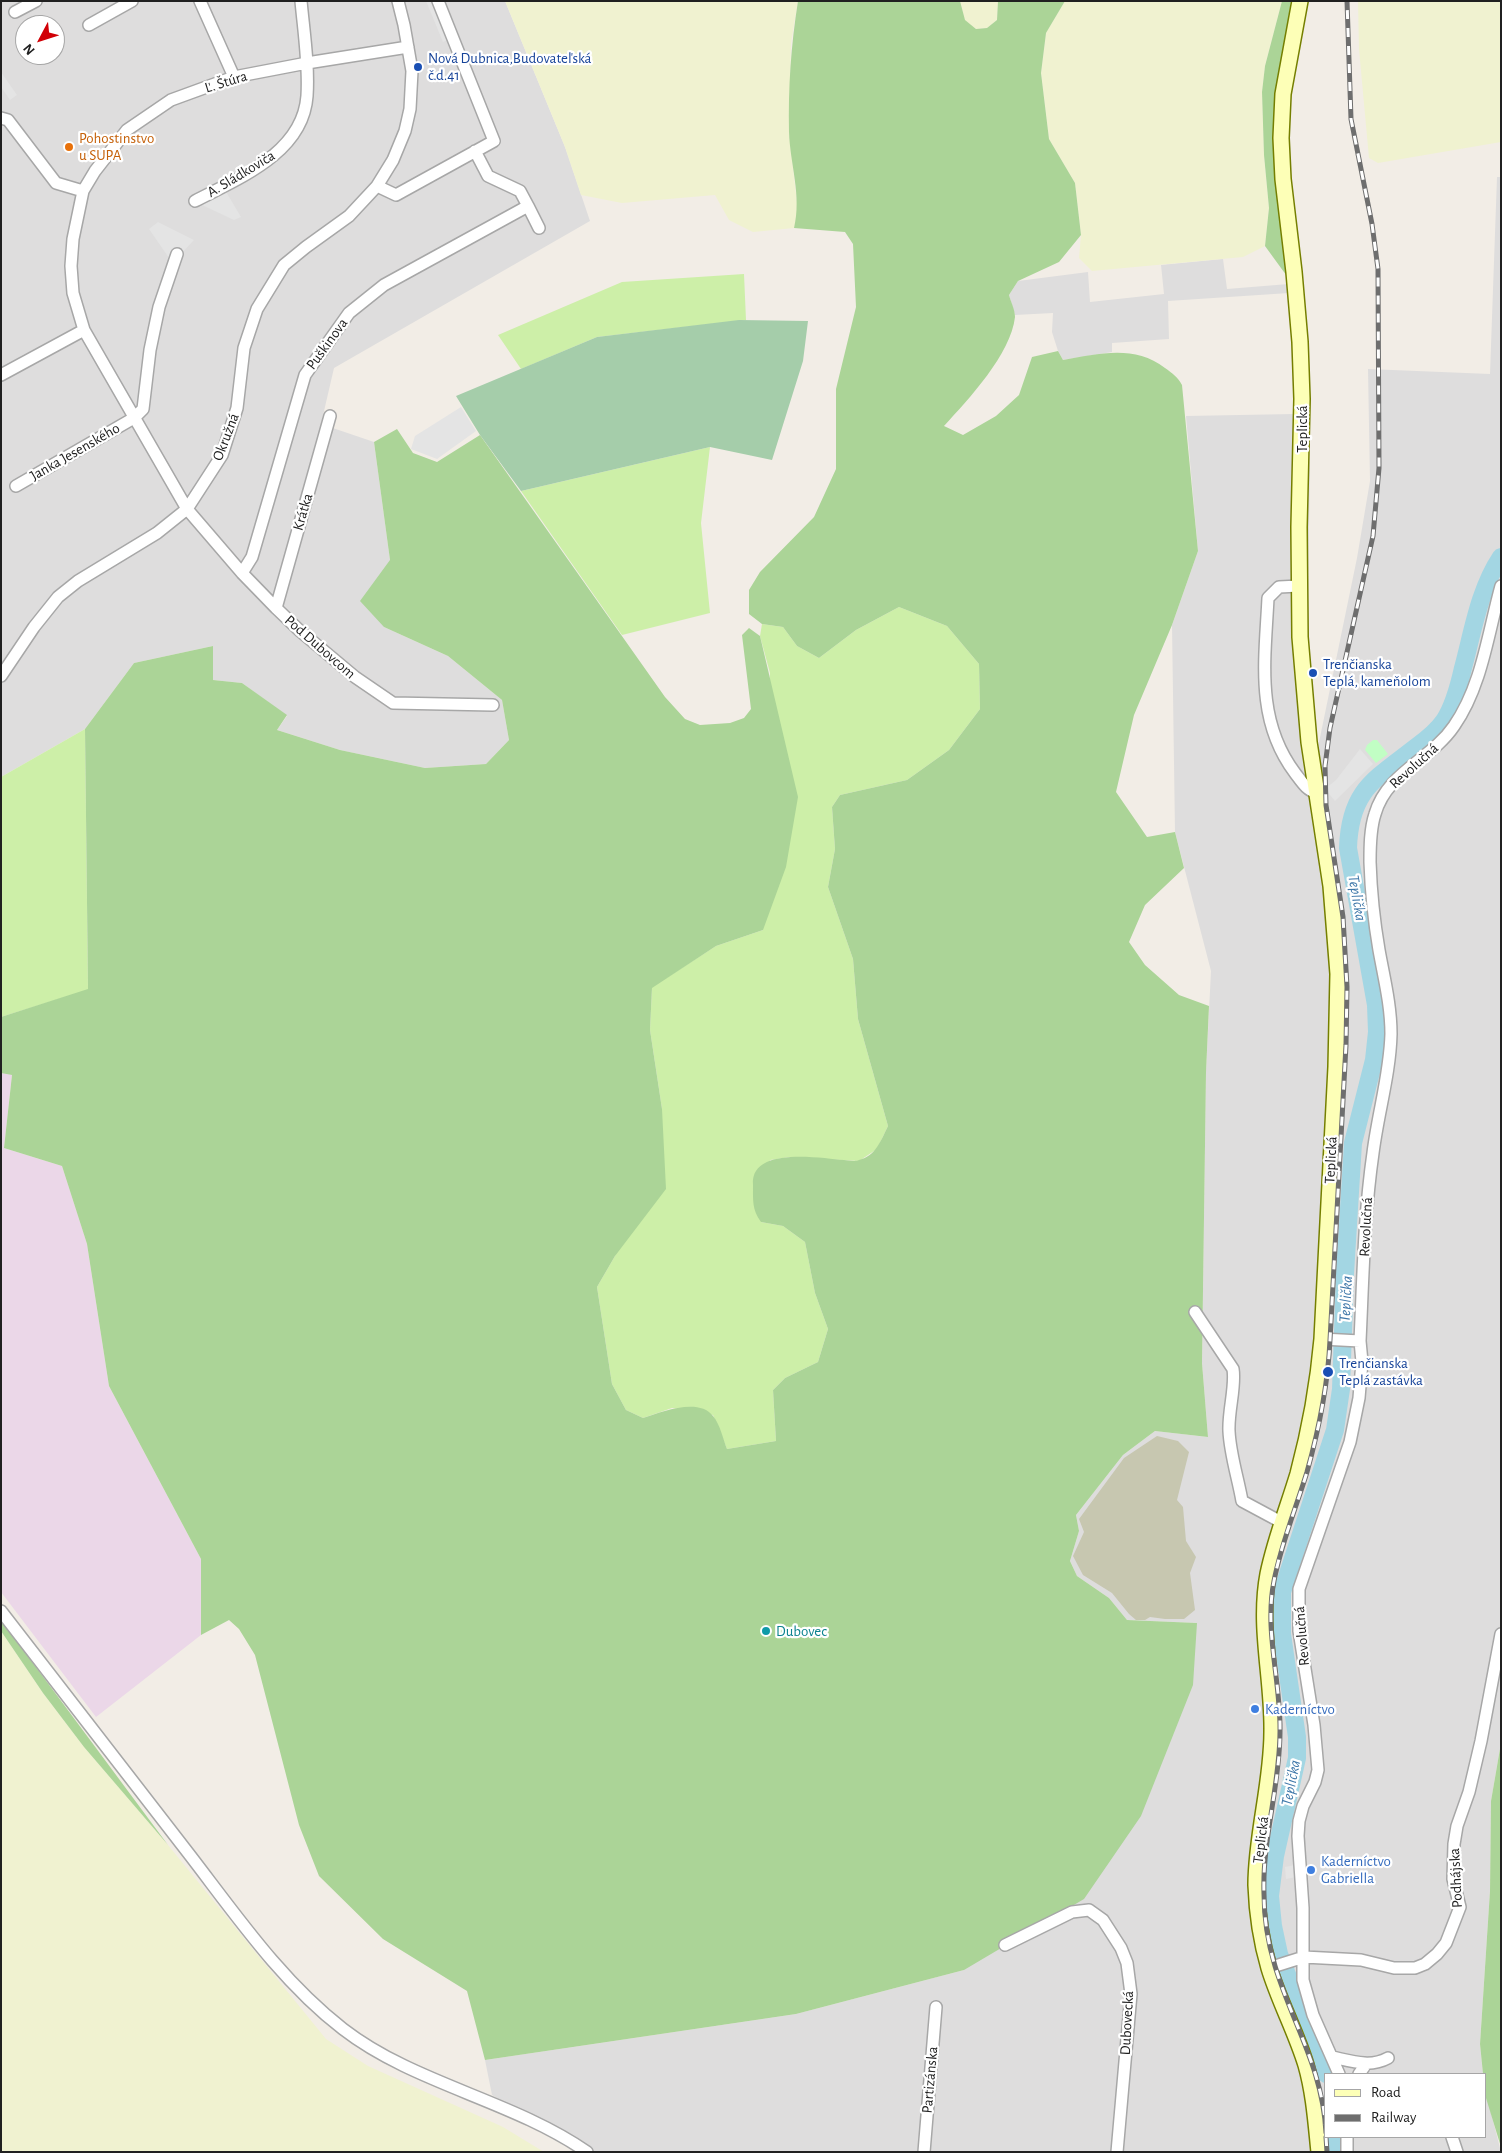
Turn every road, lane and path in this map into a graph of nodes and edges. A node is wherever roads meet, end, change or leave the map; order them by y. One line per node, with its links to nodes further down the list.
1 (36, 1): 8 (street)
2 (132, 1): 9 (street)
3 (200, 1): 12 (street)
4 (301, 1): 11 (street, A. Sládkoviča)
5 (398, 1): 10 (street, Okružná)
6 (438, 1): 14 (street)
7 (1300, 1): 28 (main road, Teplická)
8 (15, 12)
9 (89, 25)
10 (408, 47): 11 (street, Ľ. Štúra); 15 (street, Okružná)
11 (307, 63): 12 (street, Ľ. Štúra); 17 (street, A. Sládkoviča)
12 (234, 77): 16 (street, Ľ. Štúra)
13 (1, 118): 16 (street)
14 (475, 151): 15 (street); 18 (street)
15 (377, 186): 26 (street, Okružná)
16 (83, 191): 21 (street, Ľ. Štúra)
17 (195, 201)
18 (528, 206): 19 (street); 27 (street, Puškinova)
19 (539, 228)
20 (177, 254): 24 (street)
21 (84, 330): 22 (street); 24 (street, Ľ. Štúra)
22 (1, 376)
23 (330, 416): 30 (street, Krátka)
24 (134, 418): 25 (street, Janka Jesenského); 26 (street, Ľ. Štúra)
25 (16, 486)
26 (187, 509): 27 (street, Pod Dubovcom); 31 (street, Okružná)
27 (242, 573): 30 (street, Pod Dubovcom)
28 (1299, 586): 33 (main road, Teplická); 33 (street)
29 (1501, 586): 36 (street, Revolučná)
30 (276, 608): 32 (street, Pod Dubovcom)
31 (1, 676)
32 (493, 705)
33 (1317, 793): 35 (main road, Teplická)
34 (1195, 1312): 37 (street)
35 (1328, 1339): 36 (street); 37 (main road, Teplická)
36 (1357, 1341): 41 (street, Revolučná)
37 (1283, 1523): 42 (main road, Teplická)
38 (1, 1611): 52 (street)
39 (1501, 1634): 41 (street, Podhájska)
40 (1005, 1945): 54 (street, Dubovecká)
41 (1304, 1957): 42 (street); 44 (street, Revolučná)
42 (1274, 1967): 49 (main road, Teplická)
43 (936, 2007): 53 (street, Partizánska)
44 (1332, 2057): 46 (street); 47 (street, Revolučná)
45 (1388, 2058): 46 (street)
46 (1366, 2064): 48 (street)
47 (1339, 2073)
48 (1360, 2073)
49 (1320, 2104): 55 (main road, Teplická)
50 (1348, 2138): 56 (street)
51 (1452, 2138): 57 (street)
52 (587, 2152)
53 (924, 2152)
54 (1117, 2152)
55 (1319, 2152)
56 (1346, 2152)
57 (1457, 2152)

